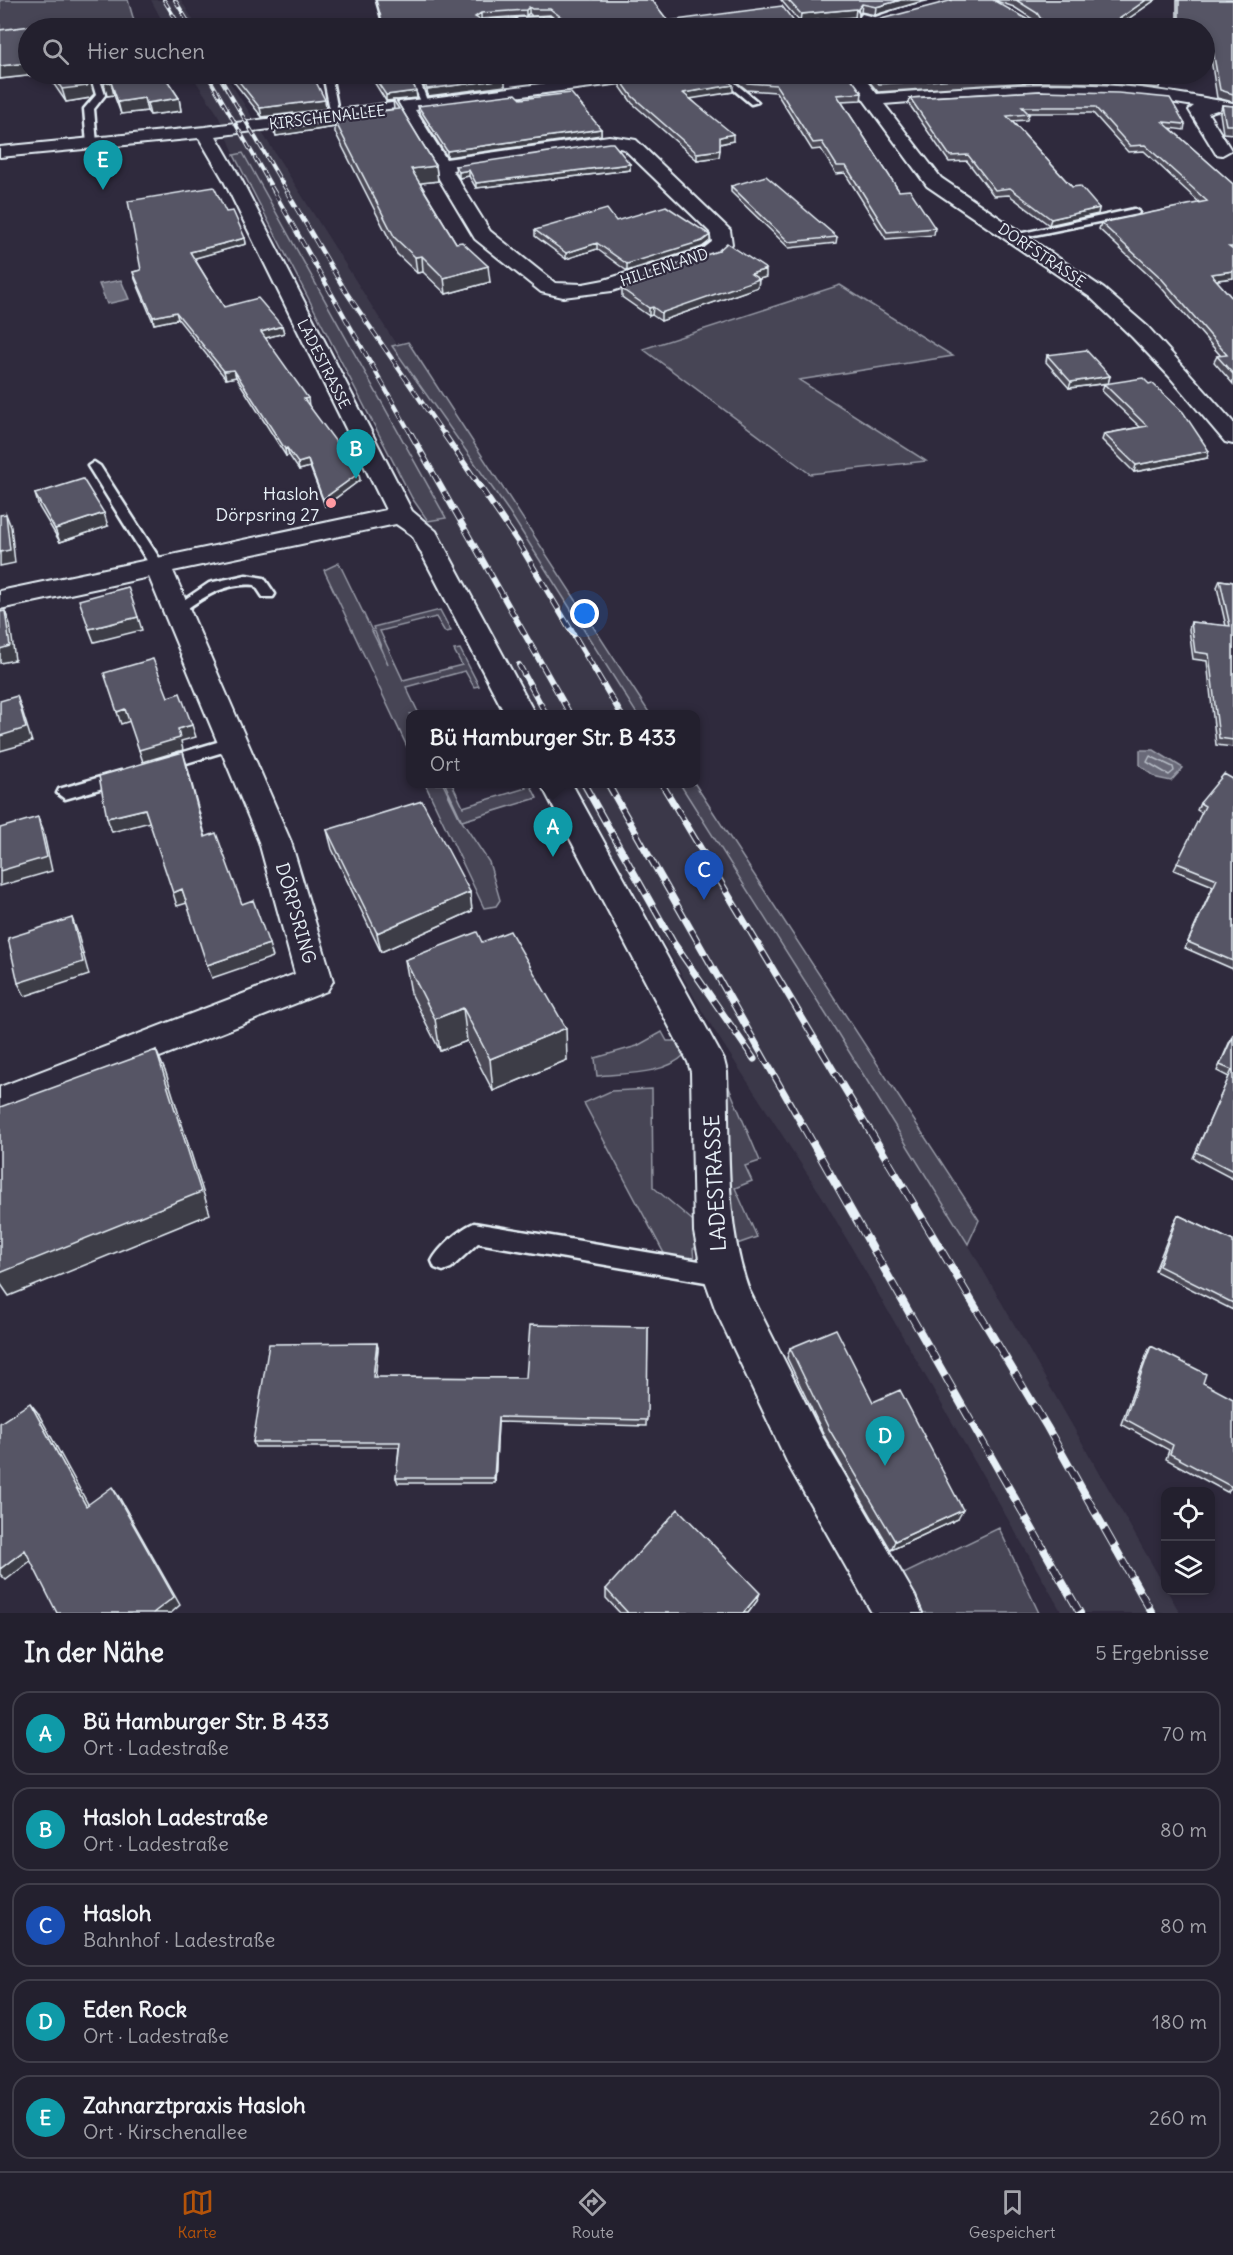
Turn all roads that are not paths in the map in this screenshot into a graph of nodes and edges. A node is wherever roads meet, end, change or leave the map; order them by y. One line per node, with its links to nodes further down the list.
1 (955, 0): 2 (street)
2 (891, 18)
3 (97, 84): 16 (lane)
4 (329, 84): 14 (lane)
5 (417, 84): 11 (lane)
6 (577, 84): 11 (street, KIRSCHENALLEE)
7 (732, 84): 10 (lane)
8 (860, 84): 9 (street, DORFSTRASSE)
9 (872, 100): 12 (street); 21 (street, DORFSTRASSE)
10 (754, 102)
11 (426, 104): 13 (street, KIRSCHENALLEE)
12 (1225, 106): 17 (street)
13 (405, 107): 14 (street, KIRSCHENALLEE); 19 (street, HILLENLAND)
14 (336, 115): 15 (street, KIRSCHENALLEE)
15 (205, 132): 16 (street, KIRSCHENALLEE); 24 (street, LADESTRASSE)
16 (92, 144): 18 (street, KIRSCHENALLEE)
17 (1222, 150)
18 (0, 152)
19 (439, 166): 19 (street, HILLENLAND)
20 (1134, 212): 21 (lane)
21 (1014, 236): 22 (street, DORFSTRASSE)
22 (1233, 437)
23 (94, 466): 25 (lane)
24 (401, 515): 25 (street); 29 (street, LADESTRASSE)
25 (158, 567): 27 (street); 28 (street, DÖRPSRING)
26 (268, 594): 28 (lane)
27 (0, 600)
28 (176, 610): 30 (street, DÖRPSRING)
29 (518, 710)
30 (234, 743): 32 (lane); 33 (street, DÖRPSRING)
31 (560, 788): 35 (street, LADESTRASSE)
32 (65, 793)
33 (0, 1104)
34 (443, 1261): 35 (lane)
35 (723, 1275): 36 (street, LADESTRASSE)
36 (898, 1613)

